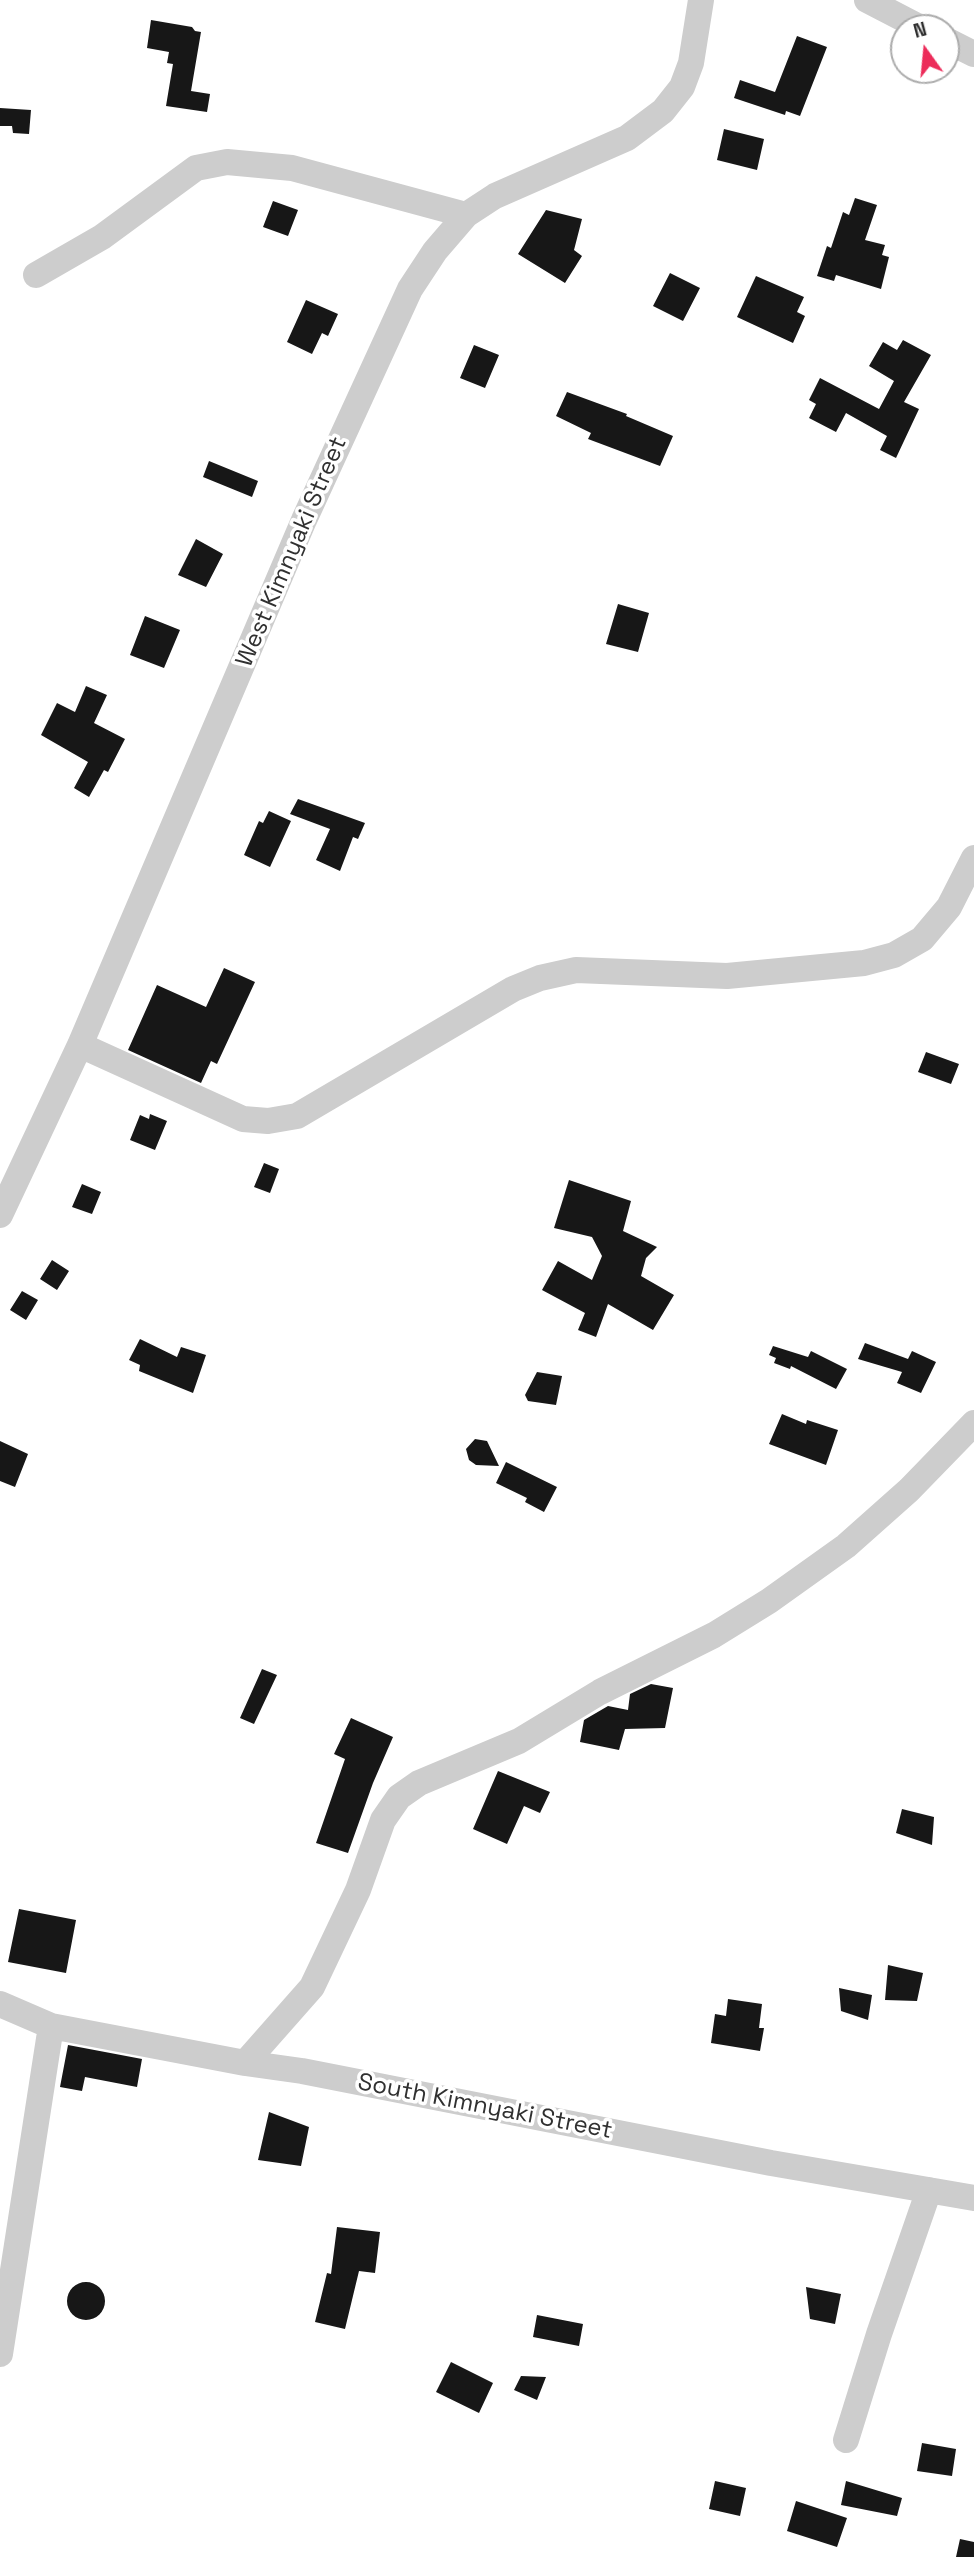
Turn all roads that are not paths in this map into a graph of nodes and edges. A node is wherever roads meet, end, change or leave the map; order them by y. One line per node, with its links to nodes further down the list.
1 (701, 0): 4 (street, West Kimnyaki Street)
2 (867, 0): 3 (street)
3 (894, 14)
4 (466, 215): 5 (street); 7 (street, West Kimnyaki Street)
5 (36, 275)
6 (974, 858): 7 (street)
7 (80, 1045): 8 (street, West Kimnyaki Street)
8 (0, 1215)
9 (974, 1423): 12 (street)
10 (0, 2004): 11 (street, South Kimnyaki Street)
11 (51, 2026): 12 (street, South Kimnyaki Street); 15 (street)
12 (245, 2063): 13 (street, South Kimnyaki Street)
13 (929, 2190): 14 (street, South Kimnyaki Street); 16 (street)
14 (974, 2198)
15 (0, 2354)
16 (846, 2440)

